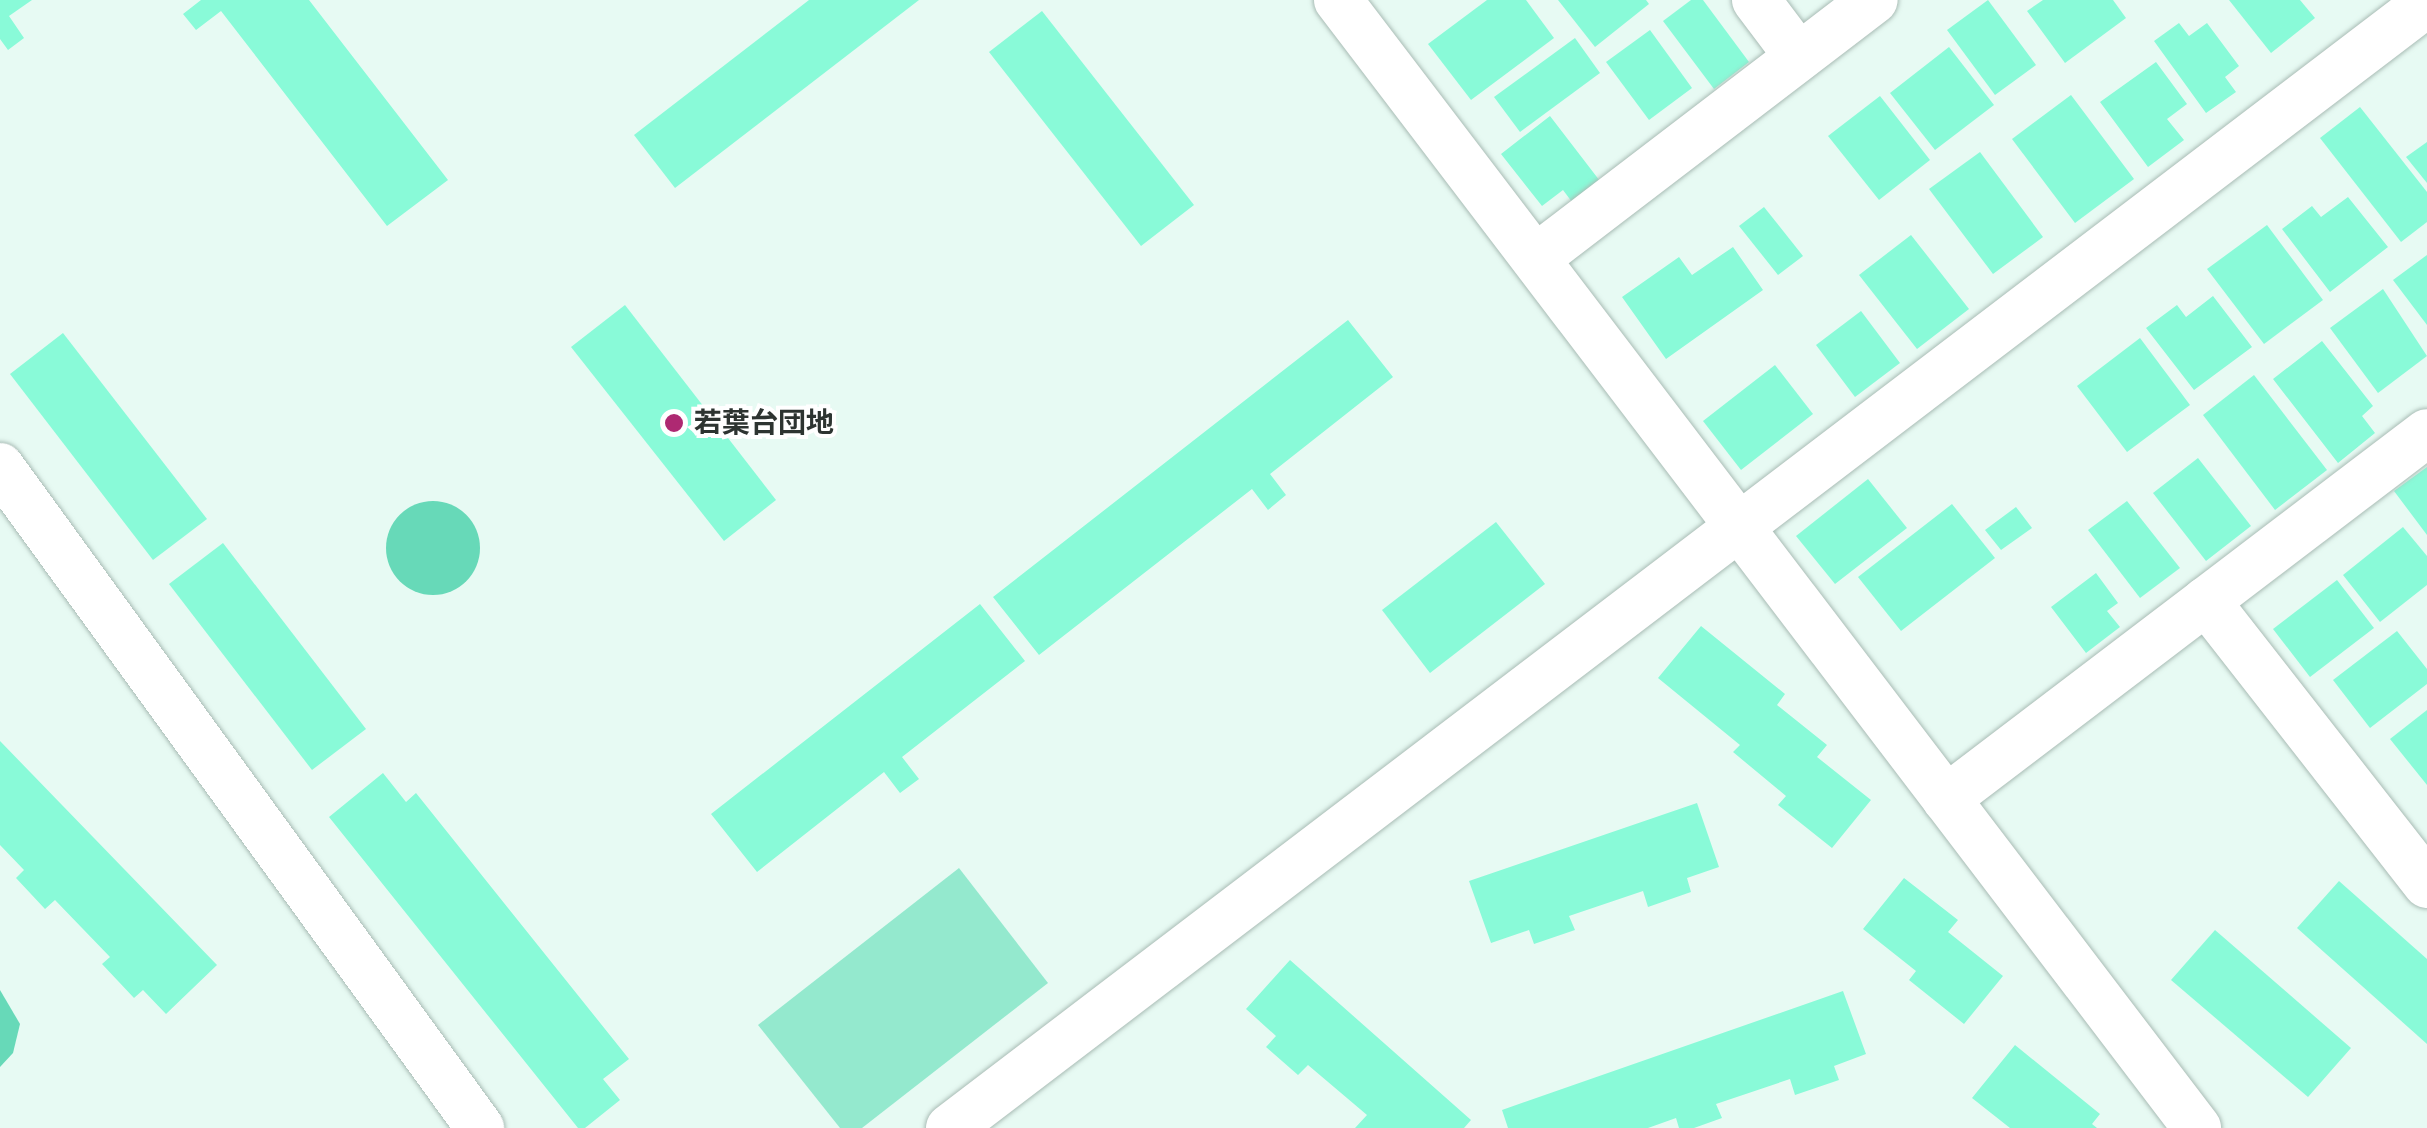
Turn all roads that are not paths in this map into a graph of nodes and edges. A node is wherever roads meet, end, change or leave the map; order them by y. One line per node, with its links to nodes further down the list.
1 (1338, 0): 6 (street)
2 (1756, 0): 5 (street)
3 (1874, 0): 5 (street)
4 (2427, 3): 9 (street)
5 (1799, 57): 6 (street)
6 (1536, 258): 9 (street)
7 (2427, 432): 10 (street)
8 (0, 467): 13 (street)
9 (1739, 528): 11 (street); 14 (street)
10 (2206, 601): 11 (street); 12 (street)
11 (1946, 799): 15 (street)
12 (2427, 884)
13 (480, 1128)
14 (950, 1128)
15 (2196, 1128)

